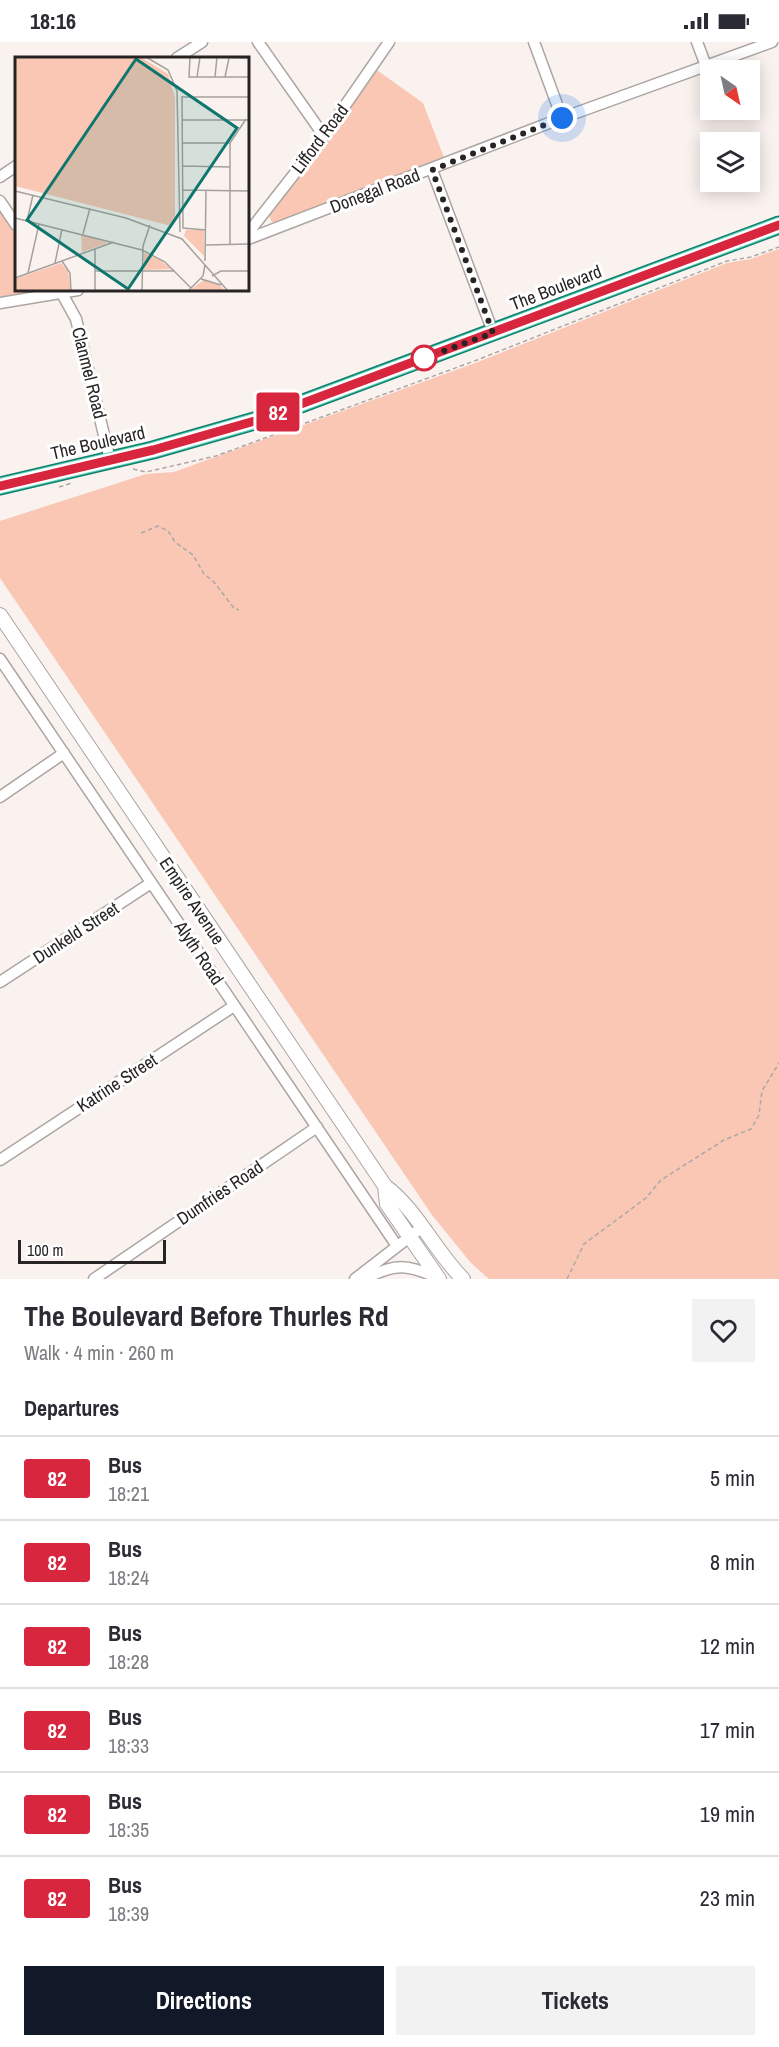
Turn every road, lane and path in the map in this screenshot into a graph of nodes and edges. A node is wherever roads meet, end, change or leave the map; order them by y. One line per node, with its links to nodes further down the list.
1 (202, 42): 7 (street)
2 (258, 42): 12 (street)
3 (389, 42): 12 (street, Lifford Road)
4 (534, 42): 11 (street)
5 (697, 42): 8 (street)
6 (772, 42): 9 (street, Donegal Road)
7 (179, 57)
8 (703, 60)
9 (722, 60)
10 (700, 68): 11 (street, Donegal Road)
11 (562, 118): 14 (street, Donegal Road)
12 (324, 136): 20 (street, Lifford Road)
13 (15, 167): 15 (street)
14 (432, 170): 21 (street, Donegal Road); 24 (street)
15 (0, 177)
16 (0, 201): 18 (street)
17 (779, 216): 24 (main road, The Boulevard)
18 (15, 224)
19 (779, 225): 24 (main road, The Boulevard)
20 (249, 232)
21 (249, 239)
22 (62, 291): 23 (street); 25 (street, Clanmel Road)
23 (0, 303)
24 (492, 328): 25 (main road, The Boulevard)
25 (109, 456): 26 (main road, The Boulevard); 27 (main road, The Boulevard)
26 (0, 475)
27 (0, 486)
28 (141, 533): 29 (path)
29 (239, 610)
30 (0, 615): 40 (main road, Empire Avenue)
31 (0, 659): 32 (street, Alyth Road)
32 (64, 753): 33 (street); 34 (street, Alyth Road)
33 (0, 797)
34 (151, 883): 35 (street, Dunkeld Street); 36 (street, Alyth Road)
35 (0, 982)
36 (234, 1006): 38 (street, Alyth Road); 39 (street, Katrine Street)
37 (779, 1063): 49 (path)
38 (317, 1127): 43 (street, Alyth Road); 44 (street, Dumfries Road)
39 (0, 1160)
40 (385, 1186): 41 (main road, Empire Avenue); 42 (main road, Empire Avenue)
41 (421, 1228): 42 (street); 48 (main road, Empire Avenue)
42 (410, 1237): 43 (street); 47 (main road, Empire Avenue)
43 (397, 1246): 45 (street)
44 (94, 1279)
45 (355, 1279)
46 (365, 1279): 47 (street)
47 (439, 1279)
48 (463, 1279)
49 (567, 1279)

